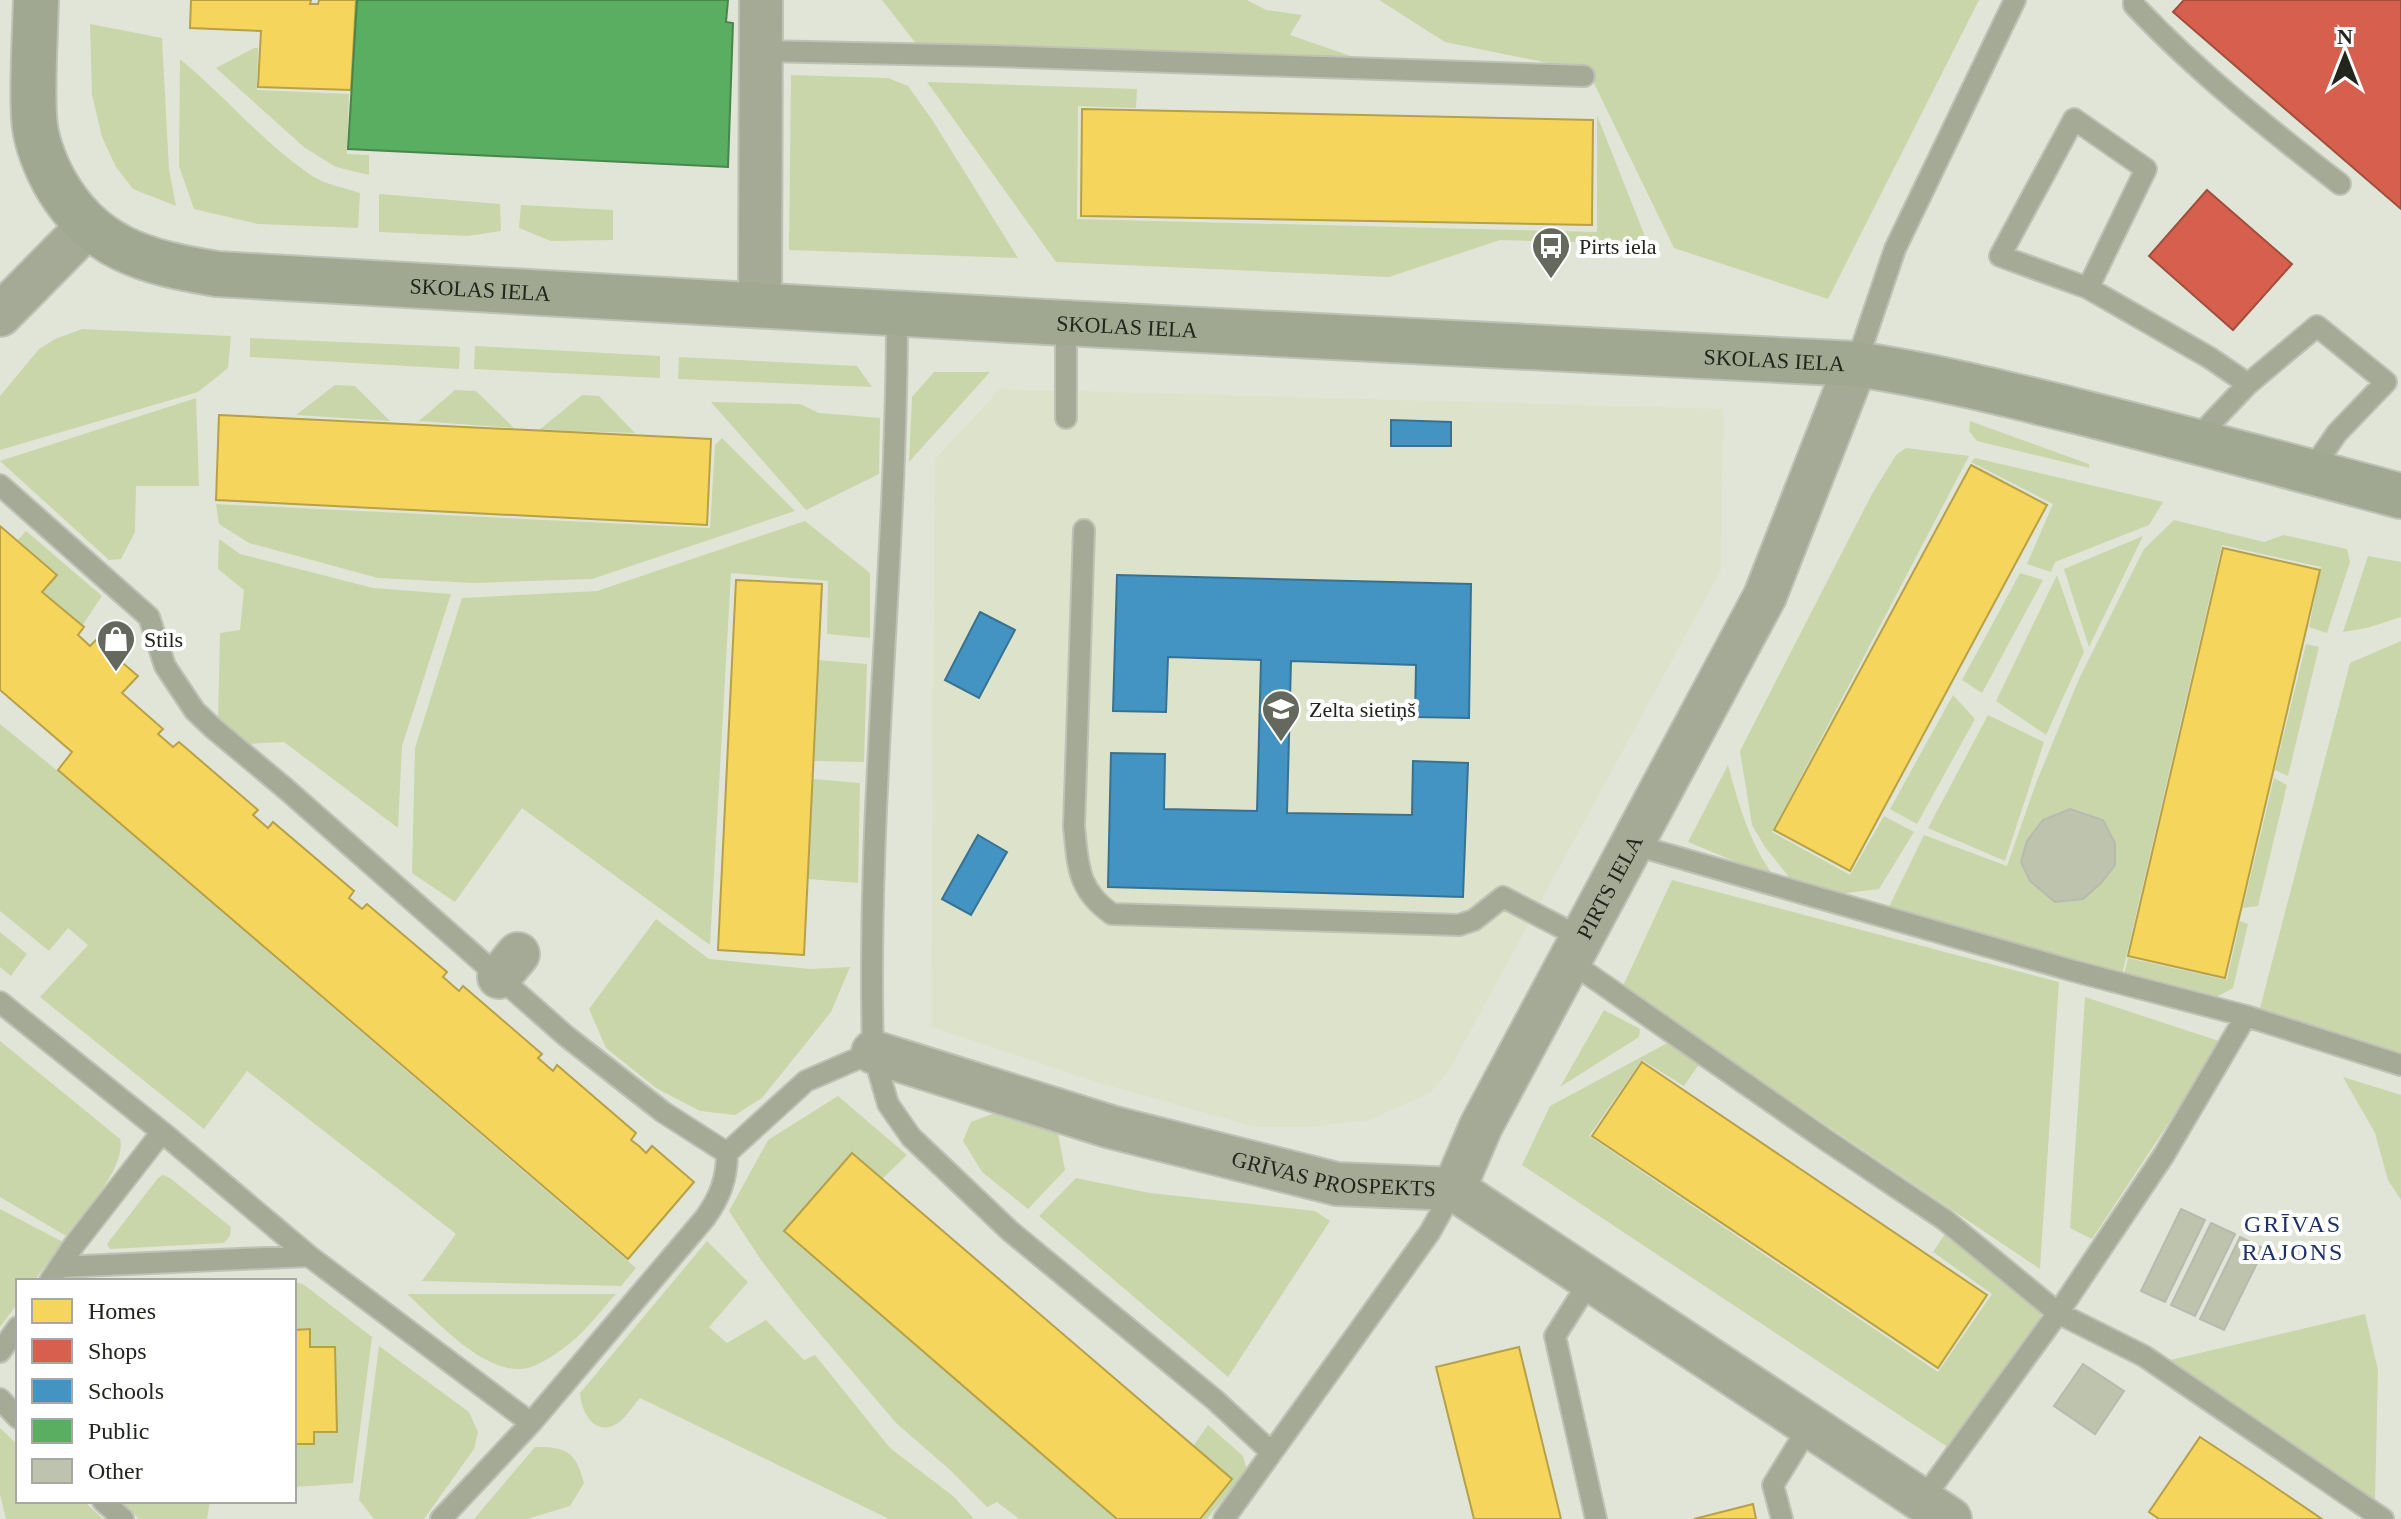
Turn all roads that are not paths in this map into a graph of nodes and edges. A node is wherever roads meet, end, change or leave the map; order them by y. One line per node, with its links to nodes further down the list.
1 (36, 0): 8 (main road, SKOLAS IELA)
2 (761, 0): 5 (street)
3 (2015, 0): 14 (lane)
4 (2134, 0): 7 (lane)
5 (761, 51): 6 (lane); 10 (street)
6 (1584, 76)
7 (2340, 184)
8 (88, 226): 10 (main road, SKOLAS IELA); 12 (street)
9 (2088, 288): 9 (lane); 15 (lane)
10 (760, 304): 11 (main road, SKOLAS IELA)
11 (897, 313): 13 (main road, SKOLAS IELA); 26 (lane)
12 (0, 315)
13 (1066, 323): 14 (main road, SKOLAS IELA); 16 (lane)
14 (1856, 364): 17 (main road, SKOLAS IELA); 22 (street, PIRTS IELA)
15 (2248, 384): 17 (lane); 18 (lane)
16 (1066, 418)
17 (2195, 440): 18 (main road, SKOLAS IELA)
18 (2310, 472): 20 (main road, SKOLAS IELA)
19 (0, 485): 29 (lane)
20 (2401, 496)
21 (1084, 530): 23 (lane)
22 (1631, 844): 23 (street, PIRTS IELA); 25 (lane)
23 (1574, 948): 30 (street, PIRTS IELA); 34 (lane)
24 (0, 1002): 28 (lane)
25 (2246, 1016): 27 (lane); 34 (lane)
26 (873, 1052): 29 (lane); 30 (street, GRĪVAS PROSPEKTS); 41 (lane)
27 (2401, 1065)
28 (162, 1132): 31 (lane); 32 (lane)
29 (727, 1153): 39 (lane)
30 (1454, 1189): 33 (street, GRĪVAS PROSPEKTS); 41 (lane)
31 (309, 1256): 32 (lane); 39 (lane)
32 (55, 1274)
33 (1591, 1279): 40 (street, GRĪVAS PROSPEKTS); 47 (lane)
34 (2058, 1313): 43 (lane); 49 (lane)
35 (16, 1330): 36 (lane)
36 (0, 1352)
37 (0, 1399): 38 (lane)
38 (16, 1416)
39 (531, 1423): 45 (lane)
40 (1810, 1425): 43 (street, GRĪVAS PROSPEKTS); 48 (lane)
41 (1270, 1451): 46 (lane)
42 (105, 1503): 44 (lane)
43 (1936, 1509)
44 (123, 1519)
45 (441, 1519)
46 (1224, 1519)
47 (1596, 1519)
48 (1782, 1519)
49 (2383, 1519)

